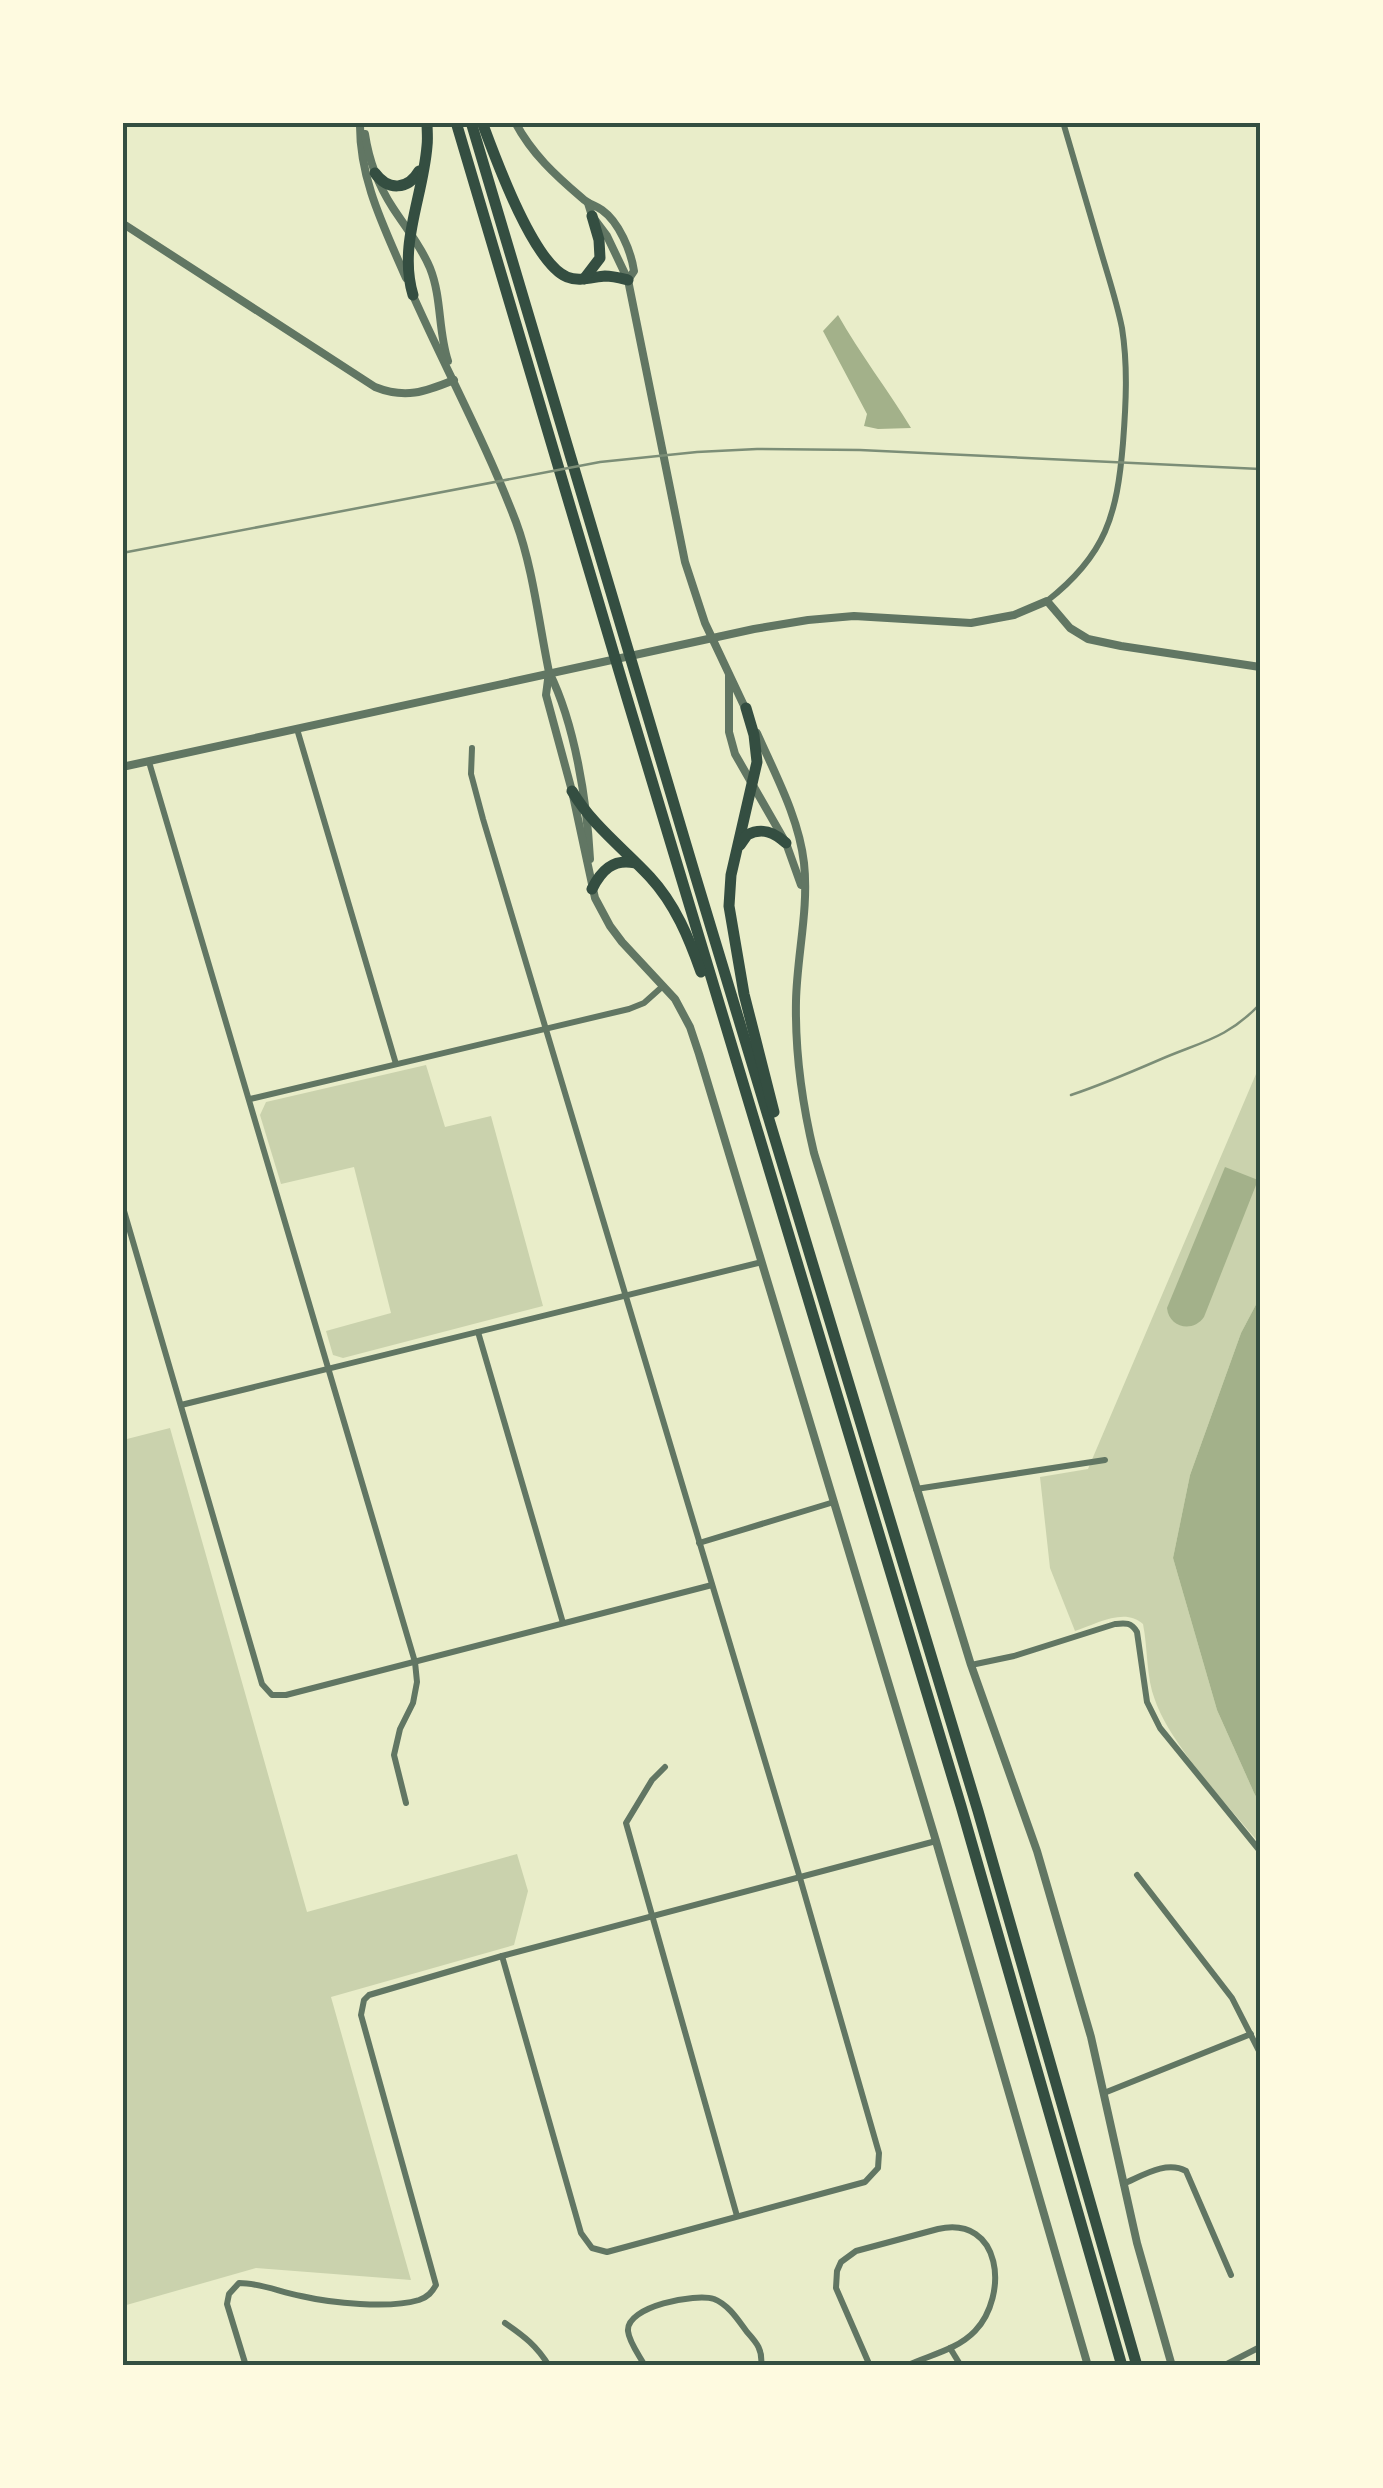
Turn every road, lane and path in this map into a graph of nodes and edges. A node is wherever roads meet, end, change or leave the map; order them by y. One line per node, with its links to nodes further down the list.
1 (362, 122): 9 (street); 15 (street)
2 (428, 122): 8 (highway)
3 (456, 122): 38 (highway)
4 (471, 122): 40 (highway)
5 (482, 122): 13 (highway)
6 (516, 122): 10 (street)
7 (1063, 122): 17 (street)
8 (425, 158): 9 (highway); 12 (highway)
9 (375, 173): 12 (street)
10 (590, 210): 13 (highway); 14 (street)
11 (122, 222): 16 (street)
12 (411, 235): 15 (highway); 16 (street)
13 (584, 279): 14 (highway)
14 (628, 280): 18 (street)
15 (413, 295): 16 (street)
16 (454, 380): 20 (street)
17 (1047, 601): 18 (street); 19 (street)
18 (713, 638): 20 (street); 21 (street)
19 (1260, 667)
20 (549, 672): 23 (street); 28 (street); 29 (street)
21 (729, 674): 22 (street); 27 (street)
22 (746, 708): 27 (highway); 34 (street)
23 (297, 730): 25 (street); 37 (street)
24 (472, 748): 36 (street)
25 (148, 762): 26 (street); 39 (street)
26 (122, 766)
27 (753, 786): 30 (street); 31 (highway)
28 (572, 791): 29 (highway); 33 (street)
29 (586, 814): 32 (highway); 33 (street)
30 (786, 843): 31 (highway); 34 (street)
31 (736, 854): 40 (highway)
32 (637, 864): 33 (highway); 38 (highway)
33 (592, 889): 35 (street)
34 (804, 894): 48 (street)
35 (663, 986): 36 (street); 42 (street)
36 (544, 1028): 37 (street); 43 (street)
37 (396, 1064): 39 (street)
38 (744, 1088): 80 (highway)
39 (250, 1099): 45 (street)
40 (787, 1180): 81 (highway)
41 (122, 1204): 46 (street)
42 (762, 1262): 43 (street); 49 (street)
43 (626, 1296): 44 (street); 50 (street)
44 (478, 1332): 45 (street); 52 (street)
45 (329, 1369): 46 (street); 53 (street)
46 (181, 1405): 53 (street)
47 (1105, 1460): 48 (street)
48 (916, 1489): 54 (street)
49 (834, 1502): 50 (street); 57 (street)
50 (699, 1543): 51 (street)
51 (712, 1586): 52 (street); 60 (street)
52 (563, 1623): 53 (street)
53 (416, 1662): 56 (street)
54 (970, 1666): 58 (street); 65 (street)
55 (665, 1767): 61 (street)
56 (406, 1803)
57 (936, 1841): 60 (street); 79 (street)
58 (1260, 1851)
59 (1137, 1875): 63 (street)
60 (800, 1878): 61 (street); 67 (street)
61 (652, 1918): 62 (street); 67 (street)
62 (502, 1956): 67 (street); 72 (street)
63 (1252, 2034): 64 (street); 65 (street)
64 (1260, 2053)
65 (1104, 2094): 66 (street)
66 (1123, 2184): 68 (street); 82 (street)
67 (736, 2216)
68 (1232, 2275)
69 (505, 2324): 73 (street)
70 (1260, 2347): 83 (street)
71 (950, 2348): 76 (street); 77 (street); 78 (street)
72 (246, 2366)
73 (549, 2366)
74 (645, 2366): 75 (street)
75 (761, 2366)
76 (870, 2366)
77 (906, 2366)
78 (961, 2366)
79 (1088, 2366)
80 (1120, 2366)
81 (1138, 2366)
82 (1172, 2366)
83 (1223, 2366)

